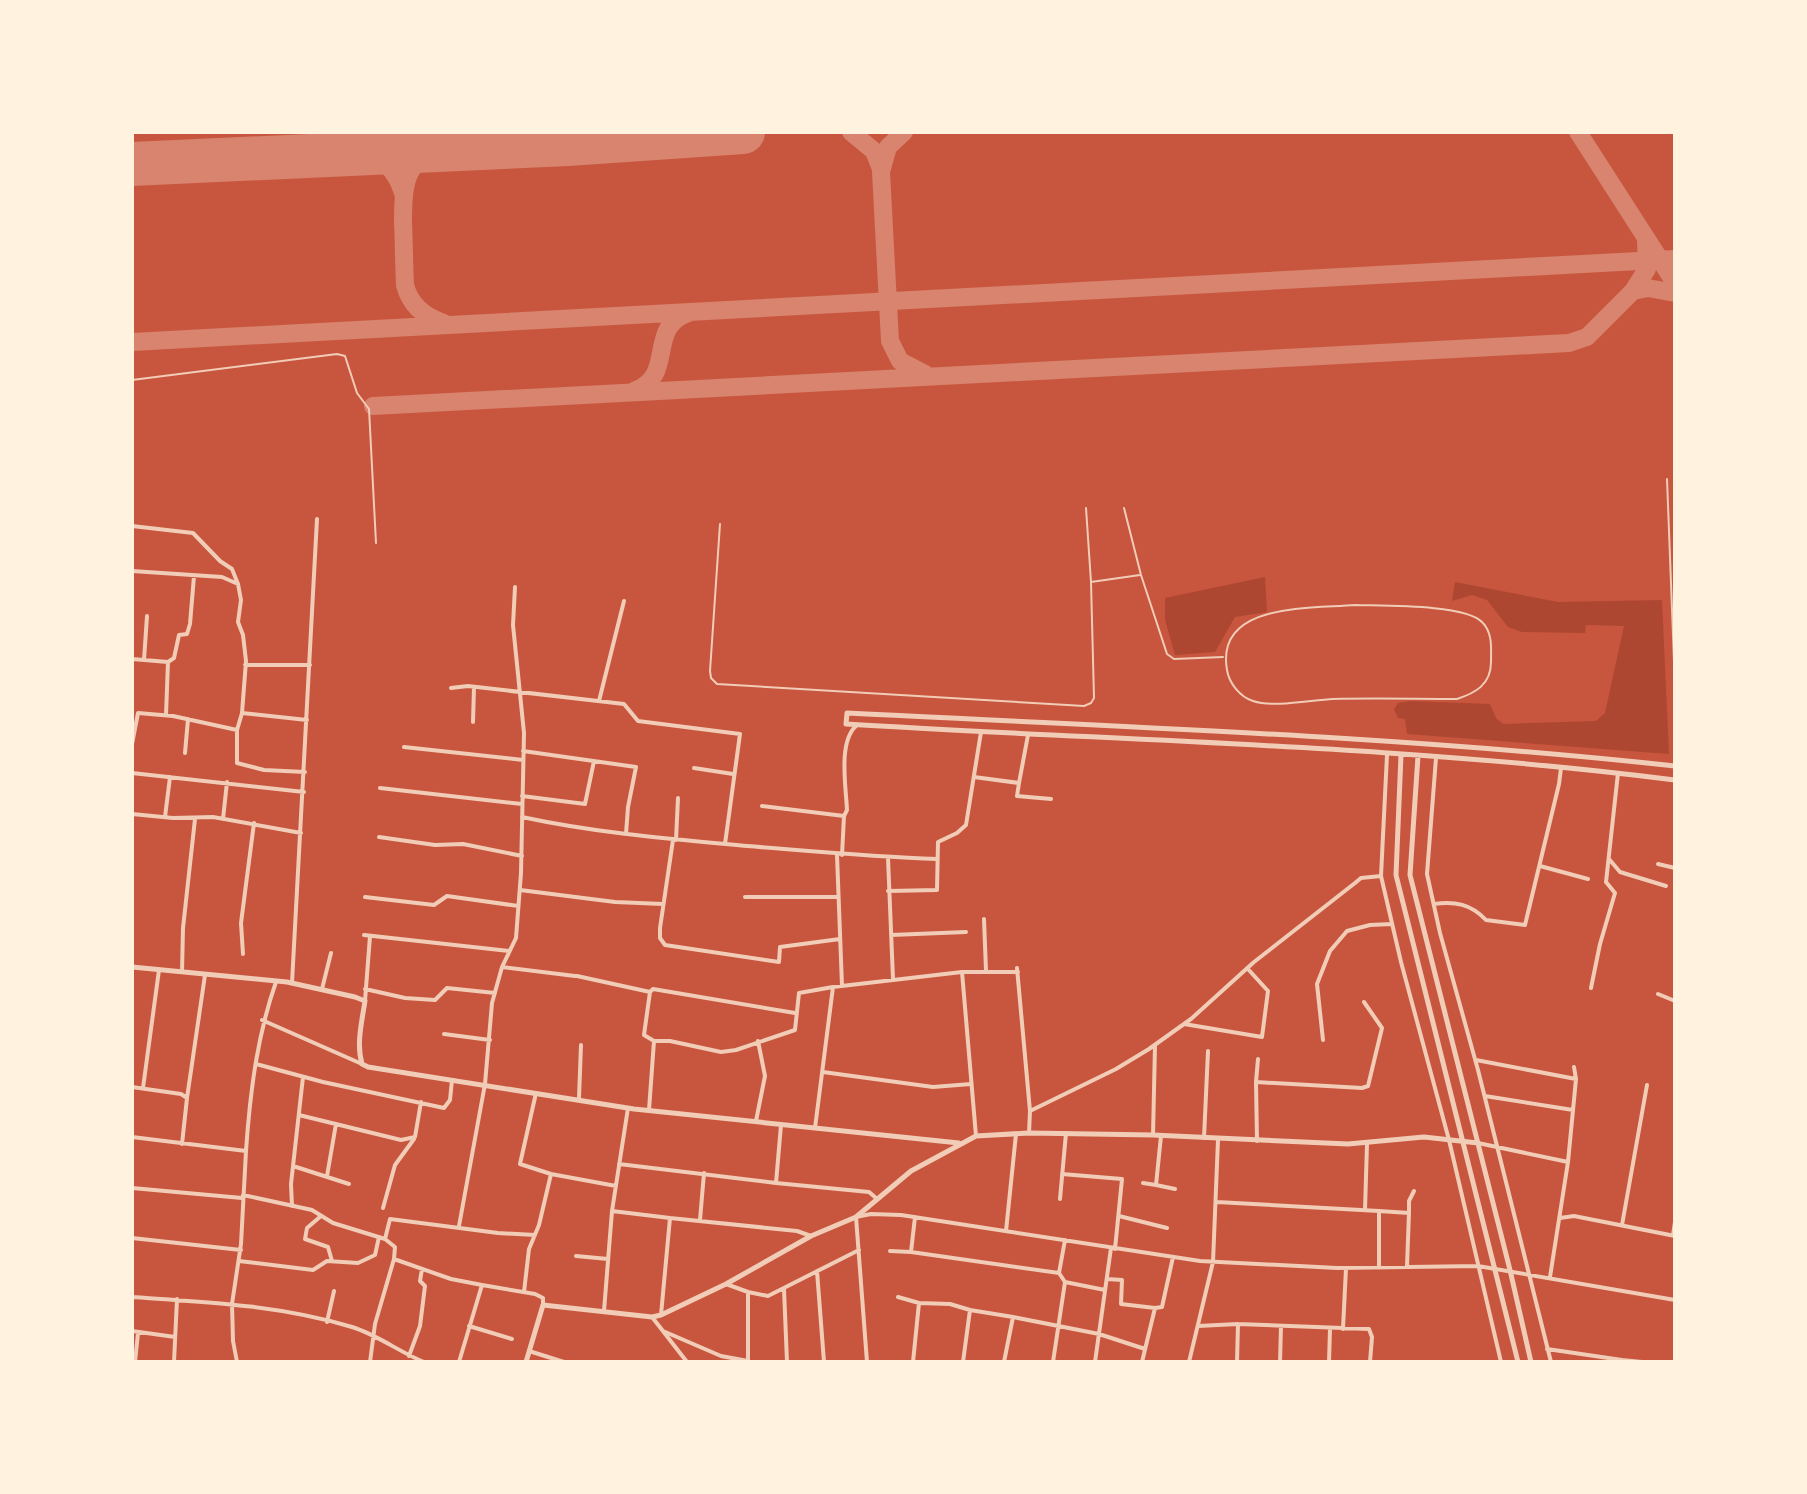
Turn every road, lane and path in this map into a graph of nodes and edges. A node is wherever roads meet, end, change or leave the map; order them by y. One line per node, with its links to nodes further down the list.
1 (132, 380): 8 (lane)
2 (1667, 479): 24 (lane)
3 (1086, 508): 12 (lane)
4 (1124, 508): 10 (lane)
5 (317, 519): 22 (street)
6 (720, 524): 12 (lane)
7 (132, 526): 13 (street)
8 (376, 543)
9 (132, 571): 11 (street)
10 (1141, 575): 12 (lane); 17 (lane)
11 (194, 576): 13 (street); 20 (street)
12 (1091, 582)
13 (238, 584): 21 (street)
14 (515, 587): 26 (street)
15 (624, 601): 27 (street)
16 (147, 616): 19 (street)
17 (1225, 657): 17 (lane)
18 (132, 659): 19 (street)
19 (144, 660): 20 (street)
20 (168, 662): 29 (street)
21 (245, 665): 22 (street); 28 (street)
22 (310, 665): 31 (street)
23 (474, 687): 25 (street); 26 (street); 32 (street)
24 (1675, 687)
25 (451, 688)
26 (520, 694): 27 (street); 40 (street)
27 (599, 701): 56 (street)
28 (242, 713): 31 (street); 34 (street)
29 (166, 715): 30 (street); 38 (street)
30 (188, 719): 34 (street); 41 (street)
31 (307, 720): 53 (street)
32 (473, 722)
33 (857, 724): 35 (street); 37 (street); 70 (street)
34 (237, 730): 53 (street)
35 (981, 732): 36 (street); 58 (street)
36 (1028, 735): 42 (street); 61 (street)
37 (1413, 743): 44 (street); 49 (street)
38 (132, 744)
39 (404, 747): 47 (street)
40 (523, 751): 47 (street); 48 (street)
41 (185, 753)
42 (1387, 755): 43 (street); 89 (street)
43 (1401, 755): 44 (street); 182 (street)
44 (1409, 756): 45 (street)
45 (1418, 756): 46 (street); 184 (street)
46 (1436, 758): 52 (street); 98 (street)
47 (523, 760): 64 (street)
48 (594, 761): 64 (street); 77 (street)
49 (1624, 761): 50 (street); 55 (street)
50 (1675, 766)
51 (694, 768): 56 (street)
52 (1561, 768): 55 (street); 87 (street)
53 (305, 772): 63 (street)
54 (132, 773): 57 (street)
55 (1621, 773): 59 (street); 84 (street)
56 (733, 774): 80 (street)
57 (170, 777): 60 (street); 71 (street)
58 (974, 777): 61 (street); 85 (street)
59 (1675, 780)
60 (227, 782): 63 (street); 74 (street)
61 (1019, 783): 66 (street)
62 (380, 788): 67 (street)
63 (304, 792): 76 (street)
64 (522, 796): 67 (street)
65 (678, 798): 79 (street)
66 (1051, 799)
67 (522, 804): 72 (street)
68 (762, 806): 70 (street)
69 (132, 814): 71 (street)
70 (844, 816): 81 (street)
71 (165, 817): 73 (street)
72 (522, 817): 77 (street); 82 (street)
73 (195, 818): 74 (street); 113 (street)
74 (223, 819): 75 (street)
75 (254, 823): 76 (street); 107 (street)
76 (301, 833): 118 (street)
77 (626, 834): 79 (street)
78 (379, 837): 82 (street)
79 (674, 840): 80 (street); 97 (street)
80 (725, 844): 81 (street)
81 (839, 855): 83 (street); 96 (street)
82 (522, 856): 92 (street)
83 (888, 858): 85 (street); 93 (street)
84 (1608, 858): 91 (street); 121 (street)
85 (937, 859): 93 (street)
86 (1658, 864): 88 (street)
87 (1540, 866): 90 (street); 98 (street)
88 (1675, 868)
89 (1381, 876): 101 (street); 110 (street)
90 (1588, 879)
91 (1666, 886)
92 (520, 890): 97 (street); 99 (street)
93 (888, 891): 103 (street)
94 (365, 897): 99 (street)
95 (745, 897): 96 (street)
96 (838, 897): 104 (street)
97 (663, 904): 104 (street)
98 (1434, 904): 142 (street)
99 (518, 906): 105 (street)
100 (984, 919): 112 (street)
101 (1392, 924): 135 (street); 180 (street)
102 (966, 932): 103 (street)
103 (891, 935): 116 (street)
104 (840, 939): 119 (street)
105 (509, 951): 109 (street); 123 (street)
106 (331, 953): 122 (street)
107 (243, 954)
108 (132, 967): 111 (street)
109 (502, 967): 124 (street); 125 (street)
110 (1247, 968): 132 (street); 132 (street)
111 (159, 970): 113 (street); 155 (street)
112 (986, 971): 114 (street); 164 (street)
113 (182, 972): 115 (street)
114 (962, 972): 116 (street); 152 (street)
115 (205, 975): 117 (street); 158 (street)
116 (893, 979): 119 (street)
117 (276, 982): 118 (street); 131 (street)
118 (292, 983): 122 (street)
119 (842, 986): 120 (street)
120 (833, 987): 130 (street); 146 (street)
121 (1591, 988)
122 (322, 989): 127 (street)
123 (365, 989): 125 (street); 127 (street)
124 (650, 992): 130 (street); 136 (street)
125 (495, 993): 134 (street)
126 (1658, 994): 128 (street)
127 (365, 1001): 144 (street)
128 (1675, 1001)
129 (1364, 1002): 150 (street)
130 (795, 1013): 137 (street)
131 (262, 1020): 143 (street); 144 (street)
132 (1184, 1024): 139 (street)
133 (444, 1034): 134 (street)
134 (490, 1040): 151 (street)
135 (1323, 1040)
136 (654, 1041): 137 (street); 162 (street)
137 (758, 1041): 166 (street)
138 (581, 1045): 159 (street)
139 (1155, 1045): 164 (street); 173 (street)
140 (1208, 1051): 178 (street)
141 (1258, 1059): 150 (street)
142 (1476, 1060): 149 (street); 157 (street)
143 (256, 1064): 147 (street); 188 (street)
144 (362, 1064): 148 (street)
145 (1574, 1067): 149 (street)
146 (823, 1072): 152 (street); 169 (street)
147 (303, 1077): 160 (street); 165 (street)
148 (452, 1078): 151 (street); 160 (street)
149 (1576, 1079): 163 (street)
150 (1256, 1082): 181 (street)
151 (485, 1084): 156 (street); 223 (street)
152 (971, 1084): 174 (street)
153 (1647, 1085): 222 (street)
154 (132, 1087): 155 (street)
155 (143, 1088): 158 (street)
156 (536, 1093): 159 (street); 193 (street)
157 (1485, 1096): 163 (street); 187 (street)
158 (187, 1098): 185 (street)
159 (579, 1098): 161 (street)
160 (421, 1102): 177 (street)
161 (628, 1108): 162 (street); 190 (street)
162 (649, 1110): 166 (street)
163 (1573, 1110): 189 (street)
164 (1030, 1111): 171 (street)
165 (299, 1115): 167 (street); 191 (street)
166 (756, 1121): 168 (street)
167 (336, 1124): 177 (street); 195 (street)
168 (781, 1124): 169 (street); 196 (street)
169 (815, 1128): 183 (street)
170 (1016, 1133): 171 (street); 174 (street); 225 (street)
171 (1029, 1133): 172 (street)
172 (1066, 1133): 173 (street); 194 (street)
173 (1153, 1135): 175 (street)
174 (976, 1136): 183 (street)
175 (1161, 1136): 178 (street); 199 (street)
176 (132, 1137): 185 (street)
177 (415, 1137): 209 (street)
178 (1204, 1138): 179 (street)
179 (1218, 1140): 181 (street); 207 (street)
180 (1449, 1140): 182 (street); 186 (street); 245 (street)
181 (1257, 1141): 186 (street)
182 (1464, 1141): 184 (street); 247 (street)
183 (960, 1143): 205 (street)
184 (1478, 1143): 187 (street); 250 (street)
185 (182, 1144): 188 (street)
186 (1367, 1144): 210 (street)
187 (1497, 1146): 189 (street); 253 (street)
188 (246, 1151): 204 (street)
189 (1568, 1162): 219 (street)
190 (619, 1164): 192 (street); 200 (street)
191 (293, 1166): 195 (street); 208 (street)
192 (704, 1173): 196 (street); 220 (street)
193 (551, 1174): 200 (street); 226 (street)
194 (1062, 1174): 206 (street); 215 (street)
195 (327, 1176): 198 (street)
196 (776, 1183): 205 (street)
197 (1143, 1183): 199 (street)
198 (349, 1184)
199 (1156, 1185): 202 (street)
200 (616, 1186): 211 (street)
201 (132, 1188): 204 (street)
202 (1175, 1189)
203 (1414, 1191): 213 (street)
204 (242, 1197): 208 (street); 233 (street)
205 (876, 1198): 216 (street)
206 (1060, 1199)
207 (1217, 1202): 210 (street); 243 (street)
208 (292, 1206): 214 (street)
209 (383, 1208)
210 (1365, 1210): 212 (street)
211 (612, 1211): 218 (street); 240 (street)
212 (1379, 1211): 213 (street); 246 (street)
213 (1409, 1213): 244 (street)
214 (321, 1216): 230 (street); 242 (street)
215 (1119, 1216): 224 (street); 232 (street)
216 (856, 1217): 217 (street); 227 (street); 234 (street)
217 (915, 1217): 225 (street); 236 (street)
218 (670, 1218): 220 (street); 274 (street)
219 (1560, 1218): 222 (street); 254 (street)
220 (700, 1220): 227 (street)
221 (1675, 1222): 228 (street)
222 (1622, 1225): 228 (street)
223 (459, 1226): 226 (street); 230 (street)
224 (1167, 1228)
225 (1006, 1231): 231 (street)
226 (535, 1235): 262 (street)
227 (811, 1236): 257 (street)
228 (1674, 1236)
229 (132, 1238): 233 (street)
230 (382, 1238): 239 (street); 242 (street)
231 (1065, 1240): 232 (street); 252 (street)
232 (1113, 1248): 238 (street); 255 (street)
233 (241, 1250): 241 (street)
234 (859, 1250): 251 (street); 308 (street)
235 (890, 1251): 236 (street)
236 (911, 1252): 252 (street)
237 (576, 1256): 240 (street)
238 (1173, 1257): 243 (street); 271 (street)
239 (394, 1259): 249 (street); 288 (street)
240 (608, 1259): 273 (street)
241 (239, 1261): 242 (street); 269 (street)
242 (332, 1261)
243 (1213, 1262): 248 (street); 281 (street)
244 (1407, 1266): 245 (street); 246 (street)
245 (1478, 1266): 247 (street); 320 (street)
246 (1379, 1267): 248 (street)
247 (1493, 1267): 250 (street); 321 (street)
248 (1346, 1268): 284 (street)
249 (422, 1269): 258 (street); 294 (street)
250 (1510, 1270): 253 (street); 322 (street)
251 (817, 1271): 259 (street); 307 (street)
252 (1059, 1273): 256 (street)
253 (1528, 1273): 254 (street); 292 (street)
254 (1550, 1277): 267 (street)
255 (1106, 1279): 260 (street); 271 (street)
256 (1065, 1282): 260 (street); 280 (street)
257 (726, 1284): 263 (street); 274 (street)
258 (482, 1285): 262 (street); 279 (street)
259 (784, 1289): 263 (street); 306 (street)
260 (1105, 1290): 287 (street)
261 (334, 1291): 277 (street)
262 (524, 1292): 270 (street)
263 (748, 1292): 295 (street)
264 (132, 1297): 266 (street)
265 (898, 1297): 268 (street)
266 (177, 1299): 269 (street); 289 (street)
267 (1675, 1300)
268 (919, 1303): 272 (street); 309 (street)
269 (232, 1304): 277 (street); 299 (street)
270 (543, 1305): 273 (street); 293 (street)
271 (1155, 1308): 291 (street)
272 (970, 1310): 276 (street); 310 (street)
273 (604, 1311): 275 (street)
274 (661, 1315): 275 (street)
275 (652, 1317): 285 (street)
276 (1013, 1317): 280 (street); 311 (street)
277 (327, 1322): 288 (street)
278 (1238, 1324): 281 (street); 282 (street); 316 (street)
279 (469, 1326): 290 (street); 302 (street)
280 (1056, 1326): 287 (street); 312 (street)
281 (1198, 1326): 315 (street)
282 (1281, 1326): 283 (street); 317 (street)
283 (1330, 1329): 284 (street); 318 (street)
284 (1343, 1329): 319 (street)
285 (663, 1331): 295 (street); 305 (street)
286 (135, 1332): 289 (street); 297 (street)
287 (1099, 1334): 291 (street); 313 (street)
288 (373, 1335): 294 (street); 300 (street)
289 (175, 1337): 298 (street)
290 (512, 1339)
291 (1145, 1349): 314 (street)
292 (1547, 1349): 296 (street); 323 (street)
293 (529, 1351): 303 (street); 304 (street)
294 (409, 1356): 301 (street)
295 (724, 1359)
296 (1621, 1361): 324 (street)
297 (135, 1362)
298 (174, 1362)
299 (237, 1362)
300 (370, 1362)
301 (424, 1362)
302 (459, 1362)
303 (526, 1362)
304 (564, 1362)
305 (687, 1362)
306 (787, 1362)
307 (824, 1362)
308 (867, 1362)
309 (913, 1362)
310 (963, 1362)
311 (1004, 1362)
312 (1053, 1362)
313 (1095, 1362)
314 (1142, 1362)
315 (1189, 1362)
316 (1237, 1362)
317 (1280, 1362)
318 (1329, 1362)
319 (1370, 1362)
320 (1501, 1362)
321 (1518, 1362)
322 (1531, 1362)
323 (1551, 1362)
324 (1642, 1362)

